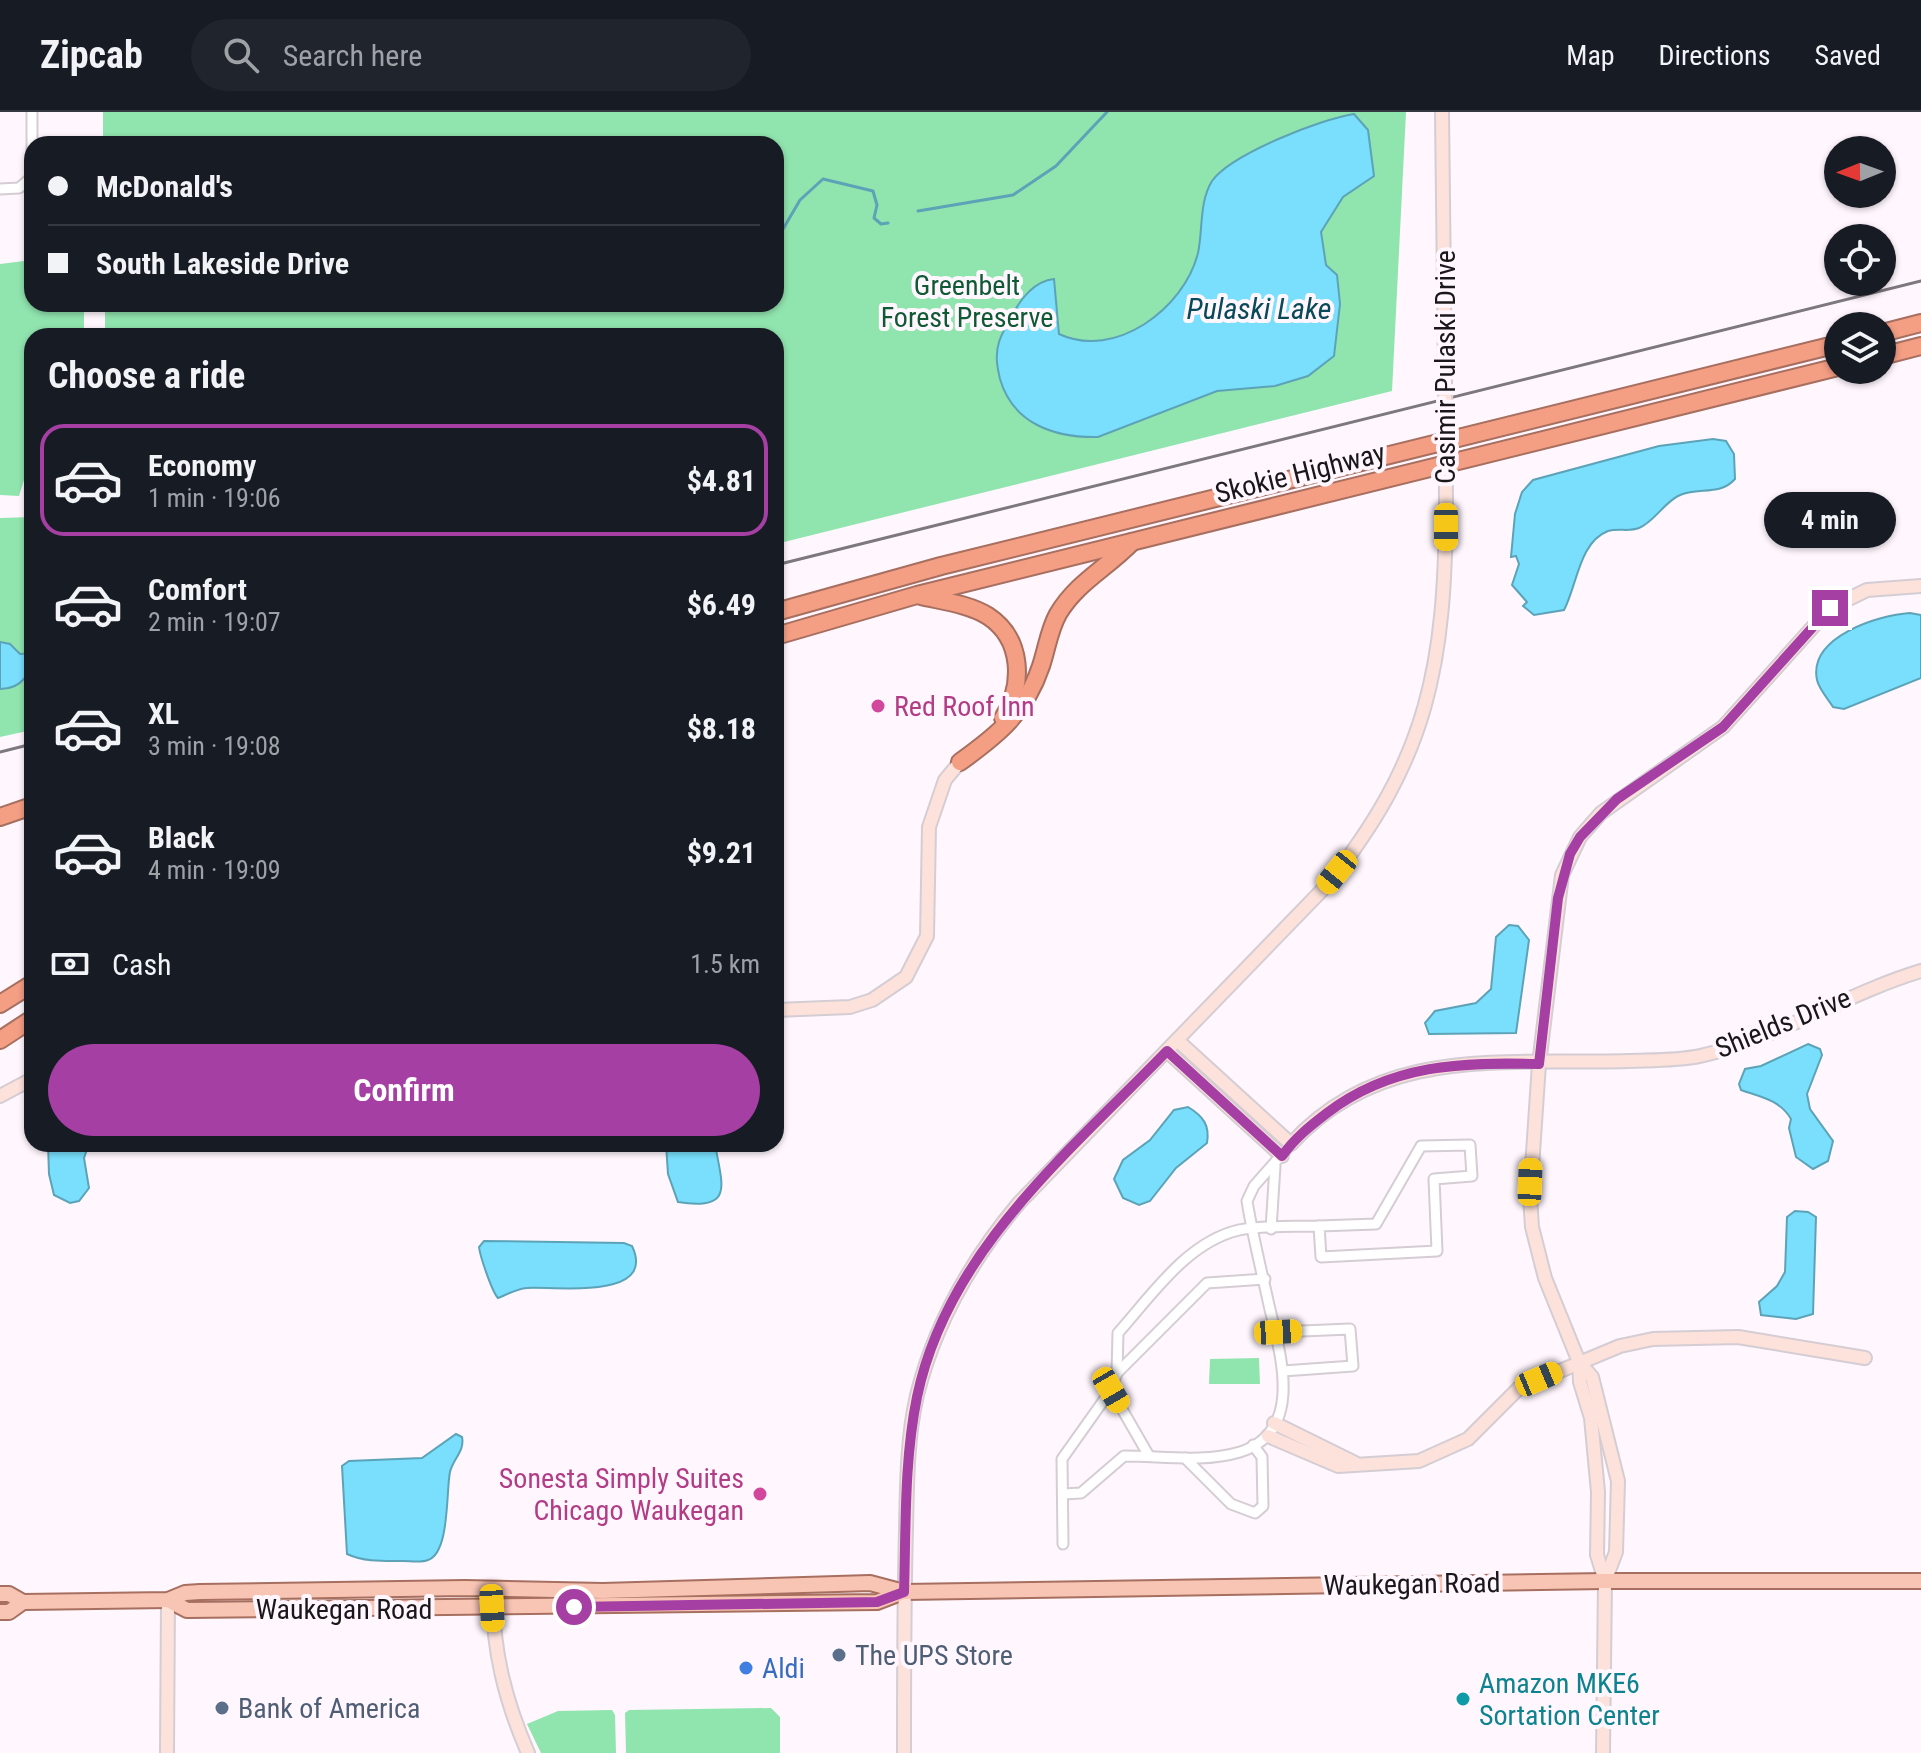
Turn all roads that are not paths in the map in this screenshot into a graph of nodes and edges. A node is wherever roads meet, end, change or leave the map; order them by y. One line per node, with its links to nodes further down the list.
1 (32, 112): 3 (street)
2 (1442, 112): 27 (street, Casimir Pulaski Drive, bridge)
3 (32, 136)
4 (24, 184): 5 (street)
5 (0, 189)
6 (1921, 323): 7 (highway)
7 (1896, 329)
8 (1921, 346): 10 (highway)
9 (1824, 347): 15 (highway, Skokie Highway)
10 (1896, 352)
11 (1824, 370): 12 (highway, Skokie Highway)
12 (1132, 542): 14 (highway, Skokie Highway); 17 (highway)
13 (1921, 586): 29 (street)
14 (917, 595): 16 (highway, Skokie Highway); 17 (highway)
15 (784, 610)
16 (784, 634)
17 (960, 762): 24 (street)
18 (24, 809): 20 (highway)
19 (24, 814): 20 (highway)
20 (0, 818)
21 (1921, 971): 29 (street, Shields Drive)
22 (24, 989): 23 (highway)
23 (0, 1004)
24 (784, 1010)
25 (24, 1024): 26 (highway)
26 (0, 1040)
27 (1177, 1040): 28 (street, Casimir Pulaski Drive); 32 (street)
28 (1167, 1051): 33 (street); 57 (street, Casimir Pulaski Drive)
29 (1539, 1064): 32 (street, Shields Drive); 40 (street)
30 (24, 1083): 31 (street)
31 (0, 1096)
32 (1291, 1144): 33 (street)
33 (1278, 1161): 35 (street); 36 (street)
34 (1319, 1226): 34 (street); 35 (street)
35 (1271, 1229): 36 (street)
36 (1255, 1230): 37 (street); 42 (street)
37 (1265, 1279): 38 (street); 42 (street)
38 (1278, 1332): 41 (street); 41 (street)
39 (1865, 1358): 40 (street)
40 (1579, 1362): 51 (street); 54 (street); 54 (street)
41 (1283, 1371): 44 (street)
42 (1117, 1373): 43 (street)
43 (1111, 1390): 48 (street); 52 (street)
44 (1274, 1423): 45 (street); 47 (street)
45 (1268, 1436): 46 (street); 50 (street)
46 (1253, 1445): 49 (street); 49 (street)
47 (1330, 1448): 50 (street); 51 (street)
48 (1149, 1456): 49 (street); 52 (street)
49 (1185, 1458)
50 (1325, 1462): 51 (street)
51 (1355, 1463)
52 (1063, 1494): 53 (street)
53 (1063, 1544)
54 (1605, 1581): 55 (main road, Waukegan Road); 57 (main road, Waukegan Road); 66 (street)
55 (1921, 1581)
56 (493, 1590): 57 (main road, Waukegan Road); 59 (main road, Waukegan Road); 61 (street)
57 (904, 1592): 61 (main road, Waukegan Road); 65 (street, Casimir Pulaski Drive)
58 (0, 1594): 60 (main road, Waukegan Road)
59 (168, 1600): 60 (main road, Waukegan Road); 61 (main road, Waukegan Road); 63 (street)
60 (23, 1602): 62 (main road, Waukegan Road)
61 (492, 1608): 64 (street)
62 (0, 1612)
63 (167, 1753)
64 (528, 1753)
65 (904, 1753)
66 (1603, 1753)

